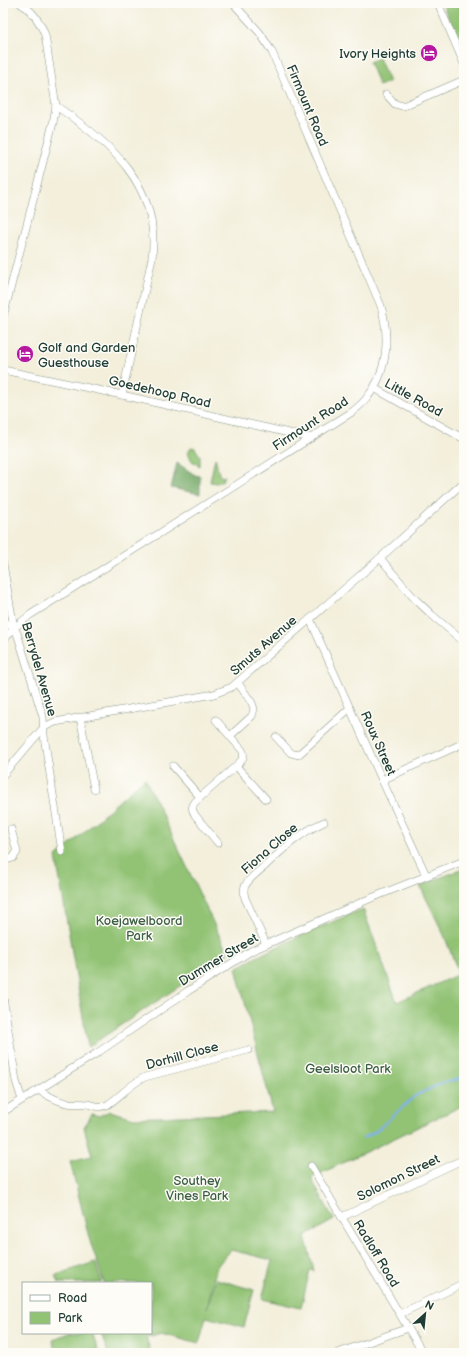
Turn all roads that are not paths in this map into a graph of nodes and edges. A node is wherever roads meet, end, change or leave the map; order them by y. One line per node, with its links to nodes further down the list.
1 (20, 3): 7 (street)
2 (233, 3): 10 (street, Firmount Road)
3 (438, 3): 4 (street)
4 (464, 64)
5 (464, 80): 6 (street)
6 (386, 94)
7 (56, 106): 8 (street); 11 (street)
8 (3, 317)
9 (3, 370): 11 (street, Goedehoop Road)
10 (374, 388): 12 (street, Firmount Road); 13 (street, Little Road)
11 (122, 395): 12 (street, Goedehoop Road)
12 (311, 438): 21 (street, Firmount Road)
13 (464, 439)
14 (464, 482): 15 (street, Smuts Avenue)
15 (380, 558): 19 (street, Smuts Avenue); 23 (street)
16 (3, 564): 17 (street, Berrydel Avenue)
17 (9, 602): 18 (street); 21 (street, Berrydel Avenue)
18 (3, 607)
19 (310, 619): 24 (street, Smuts Avenue); 25 (street, Roux Street)
20 (3, 622): 21 (street)
21 (14, 628): 22 (street, Firmount Road); 28 (street, Berrydel Avenue)
22 (3, 641)
23 (464, 642)
24 (238, 683): 26 (street, Smuts Avenue); 29 (street)
25 (350, 708): 30 (street); 35 (street, Roux Street)
26 (80, 717): 28 (street, Smuts Avenue); 36 (street)
27 (216, 720): 29 (street)
28 (44, 727): 34 (street, Smuts Avenue); 42 (street, Berrydel Avenue)
29 (230, 736): 33 (street)
30 (276, 737)
31 (464, 743): 35 (street)
32 (173, 766): 37 (street)
33 (236, 766): 37 (street); 38 (street)
34 (3, 775)
35 (382, 780): 45 (street, Roux Street)
36 (94, 789)
37 (200, 797): 41 (street)
38 (266, 799)
39 (324, 822): 46 (street, Fiona Close)
40 (11, 829): 43 (street)
41 (218, 843)
42 (62, 852)
43 (3, 861)
44 (464, 861): 45 (street, Dummer Street)
45 (426, 876): 46 (street, Dummer Street)
46 (266, 944): 49 (street, Dummer Street)
47 (3, 997): 50 (street)
48 (248, 1050): 49 (street, Dorhill Close)
49 (38, 1090): 50 (street, Dummer Street)
50 (22, 1100): 51 (street, Dummer Street)
51 (3, 1112)
52 (464, 1159): 54 (street, Solomon Street)
53 (312, 1166): 54 (street, Radloff Road)
54 (342, 1217): 56 (street, Radloff Road)
55 (464, 1283): 56 (street)
56 (400, 1314): 57 (street, Radloff Road)
57 (408, 1328): 58 (street); 59 (street, Radloff Road)
58 (338, 1353)
59 (423, 1353)

